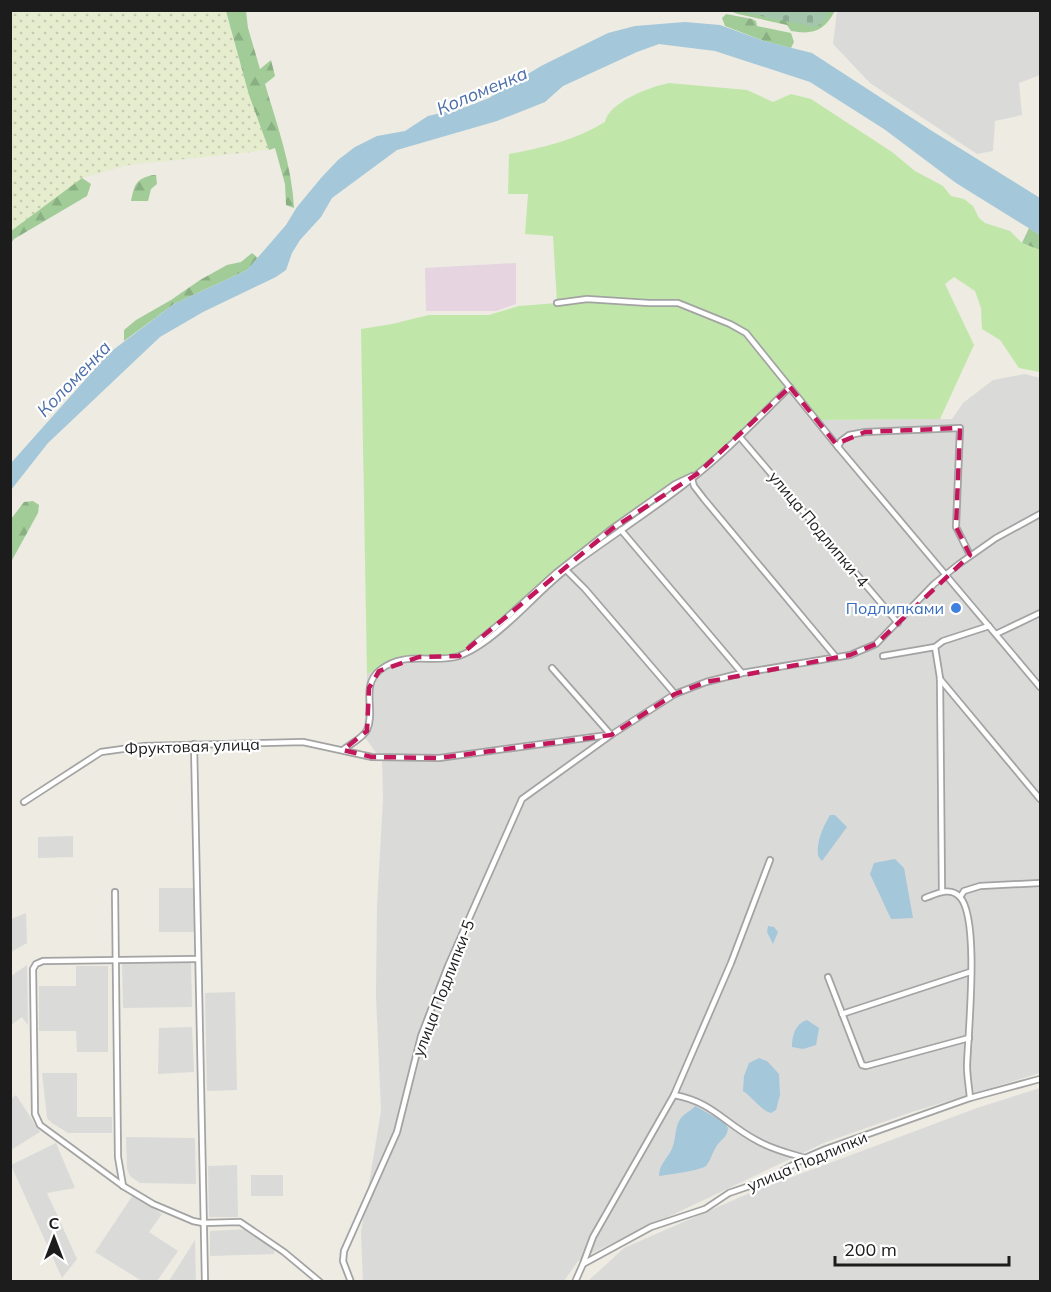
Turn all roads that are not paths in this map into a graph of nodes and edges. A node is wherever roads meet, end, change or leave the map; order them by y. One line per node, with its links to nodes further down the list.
1 (557, 303): 2 (street)
2 (790, 387): 3 (street); 4 (street)
3 (739, 436): 5 (street); 13 (street, улица Подлипки-4)
4 (838, 447): 9 (street); 11 (street)
5 (697, 474): 6 (street); 17 (street)
6 (692, 479): 8 (street); 18 (street)
7 (1041, 514): 9 (street)
8 (621, 530): 10 (street); 21 (street)
9 (970, 555): 11 (street)
10 (566, 570): 17 (street); 24 (street)
11 (946, 575): 13 (street); 14 (street)
12 (1040, 613): 15 (street)
13 (898, 623): 18 (street)
14 (989, 626): 15 (street); 16 (street)
15 (996, 634): 23 (street)
16 (935, 646): 19 (street); 22 (street)
17 (459, 656): 27 (street)
18 (835, 656): 21 (street)
19 (882, 656)
20 (552, 668): 25 (street)
21 (742, 673): 24 (street)
22 (940, 678): 28 (street); 32 (street)
23 (1041, 687)
24 (675, 694): 25 (street)
25 (611, 735): 27 (street, Фруктовая улица); 51 (street, улица Подлипки-5)
26 (194, 744): 27 (street, Фруктовая улица); 29 (street, Фруктовая улица); 36 (street)
27 (343, 750)
28 (1041, 799)
29 (24, 802)
30 (770, 860): 43 (street)
31 (1041, 883): 34 (street)
32 (942, 891): 34 (street); 35 (street)
33 (116, 892): 37 (street)
34 (960, 897): 38 (street)
35 (925, 898)
36 (197, 959): 37 (street); 47 (street)
37 (116, 960): 46 (street); 46 (street)
38 (970, 972): 40 (street); 41 (street)
39 (828, 977): 40 (street)
40 (842, 1014): 41 (street)
41 (969, 1038): 44 (street)
42 (1041, 1079): 44 (street, улица Подлипки)
43 (674, 1095): 45 (street); 48 (street)
44 (970, 1098): 45 (street, улица Подлипки)
45 (805, 1158): 48 (street, улица Подлипки)
46 (123, 1185): 47 (street)
47 (203, 1223): 49 (street); 50 (street)
48 (583, 1264): 52 (street)
49 (205, 1281)
50 (320, 1281)
51 (351, 1281)
52 (575, 1281)

